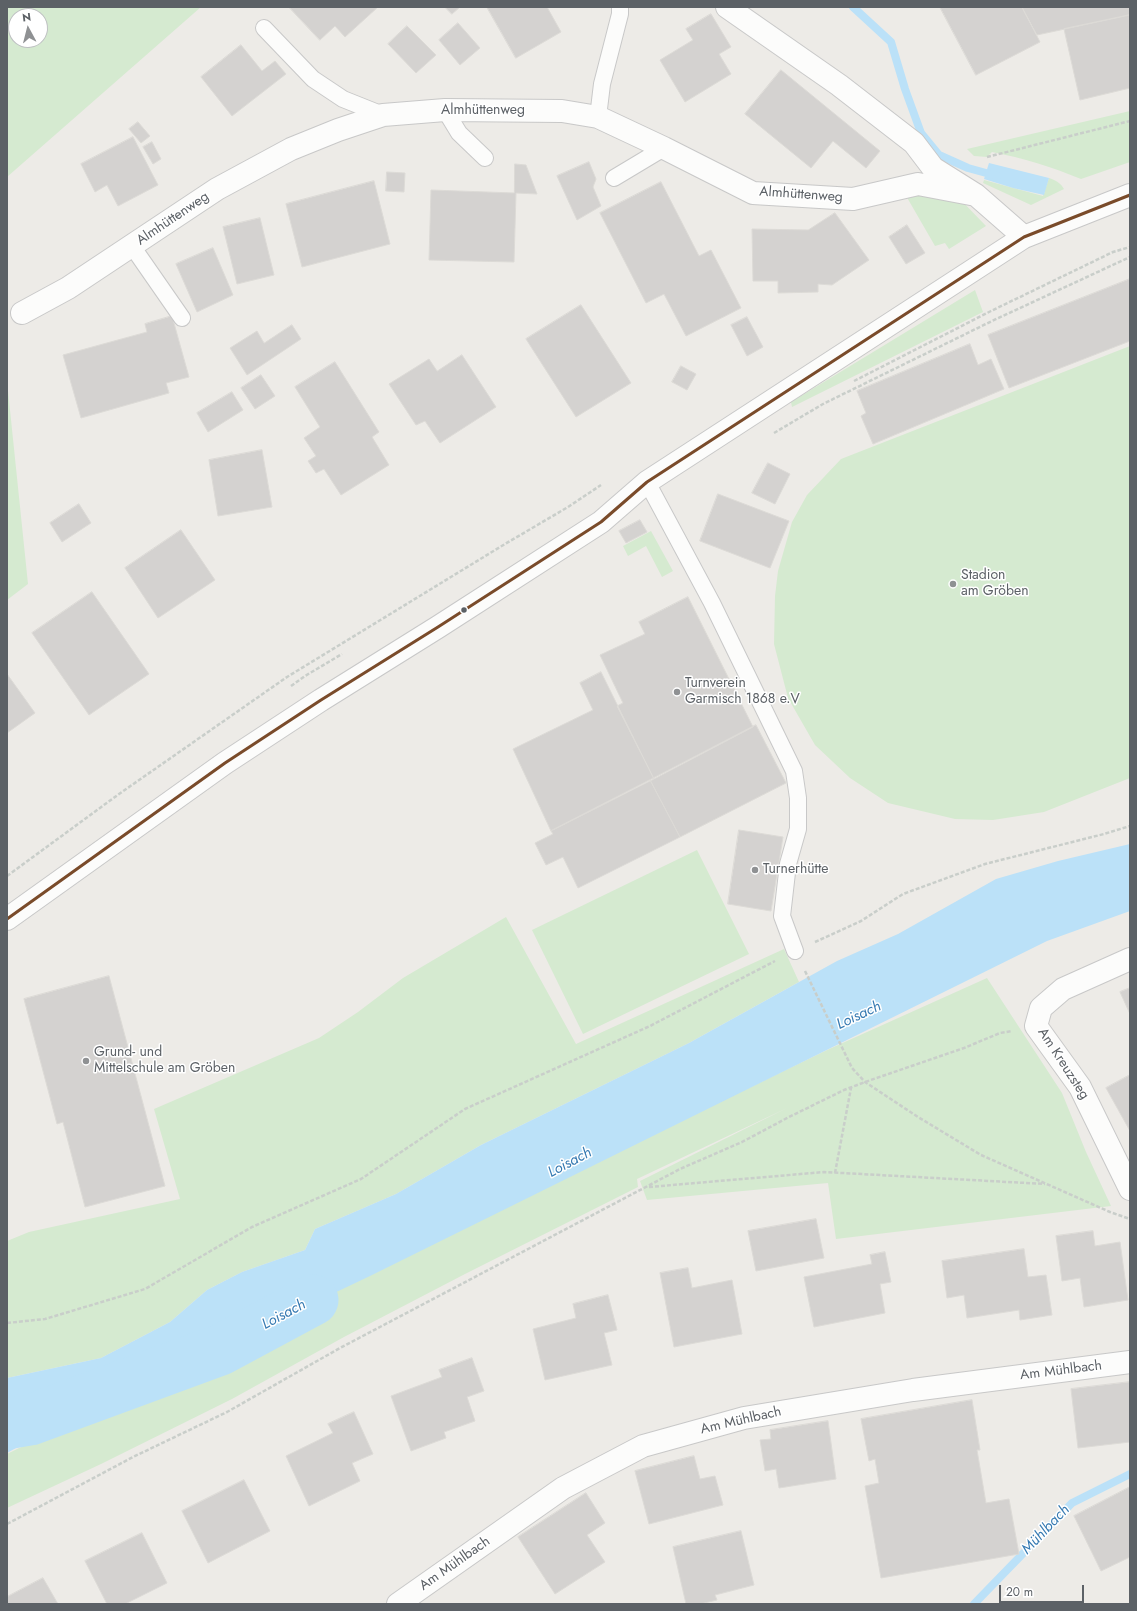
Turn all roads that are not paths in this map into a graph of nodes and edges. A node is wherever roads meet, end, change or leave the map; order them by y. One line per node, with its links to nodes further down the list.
1 (620, 7): 6 (lane)
2 (727, 7): 10 (street)
3 (264, 28): 5 (lane)
4 (445, 110): 5 (street, Almhüttenweg); 6 (street, Almhüttenweg); 8 (lane)
5 (383, 115): 13 (street, Almhüttenweg)
6 (598, 117): 7 (street, Almhüttenweg)
7 (664, 148): 9 (lane); 10 (street, Almhüttenweg)
8 (485, 158)
9 (614, 178)
10 (976, 195): 12 (street)
11 (1130, 195): 12 (street)
12 (1024, 237): 16 (street)
13 (132, 246): 14 (street, Almhüttenweg); 15 (lane)
14 (22, 313)
15 (182, 318)
16 (648, 482): 17 (street); 18 (lane)
17 (7, 919)
18 (795, 951)
19 (1130, 959): 20 (street, Am Kreuzsteg)
20 (1130, 1189)
21 (1130, 1362): 22 (street, Am Mühlbach)
22 (398, 1604)

